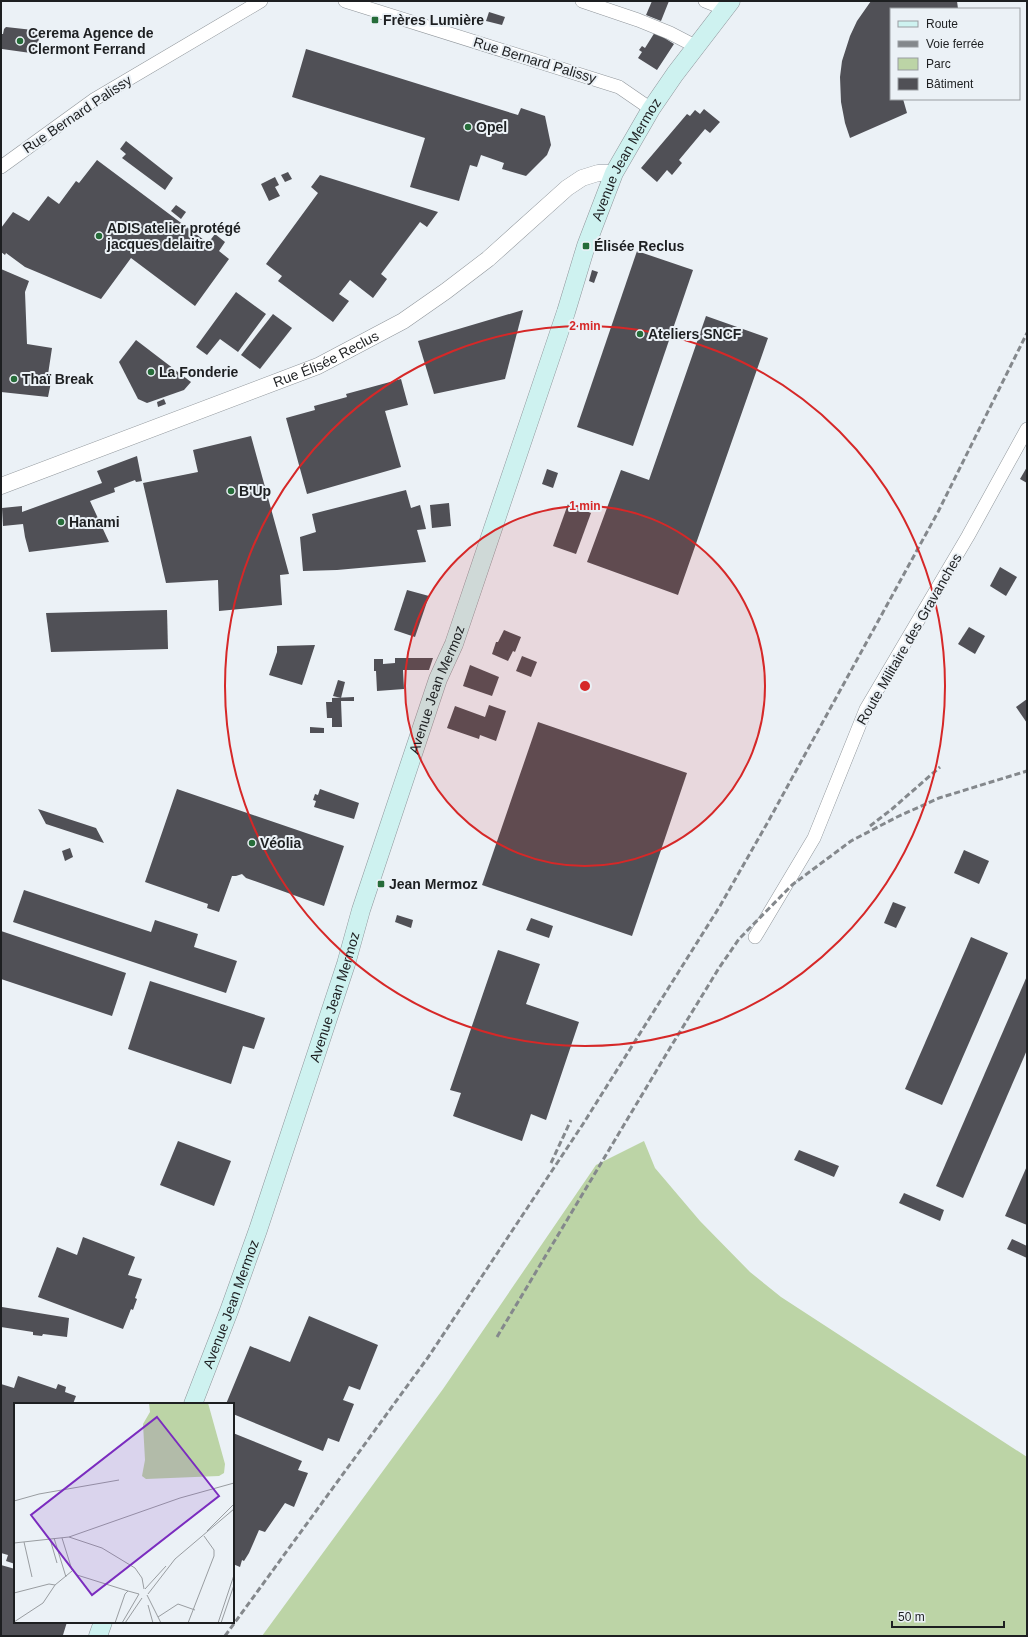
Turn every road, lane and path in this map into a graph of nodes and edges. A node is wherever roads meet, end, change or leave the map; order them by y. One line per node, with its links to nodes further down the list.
1 (273, 1): 5 (street, Rue Bernard Palissy)
2 (345, 1): 8 (street, Rue Bernard Palissy)
3 (582, 1): 7 (street)
4 (705, 1): 6 (street)
5 (260, 2): 9 (street, Rue Bernard Palissy)
6 (728, 5): 7 (main road, Avenue Jean Mermoz)
7 (697, 47): 8 (main road, Avenue Jean Mermoz)
8 (651, 109): 10 (main road, Avenue Jean Mermoz)
9 (1, 167)
10 (614, 173): 12 (street, Rue Élisée Reclus); 14 (main road, Avenue Jean Mermoz)
11 (1027, 429): 13 (street, Route Militaire des Gravanches)
12 (1, 486)
13 (755, 937)
14 (193, 1403)
15 (103, 1623): 16 (main road)
16 (98, 1636)

